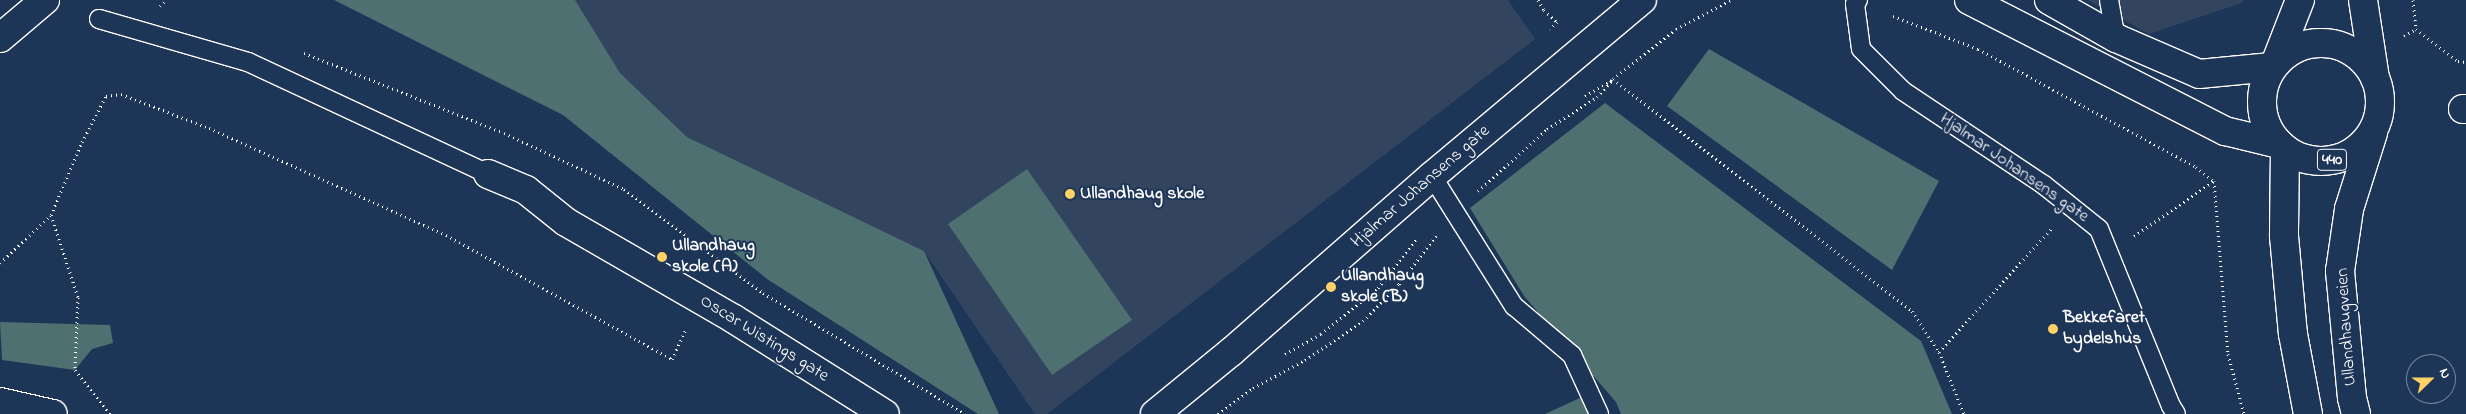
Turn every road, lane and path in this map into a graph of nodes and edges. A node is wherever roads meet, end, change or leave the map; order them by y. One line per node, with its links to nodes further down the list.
1 (45, 0): 16 (main road)
2 (1538, 0): 14 (path)
3 (1642, 0): 26 (main road, Hjalmar Johansens gate)
4 (1732, 0): 34 (path)
5 (1858, 0): 28 (lane, Hjalmar Johansens gate)
6 (1969, 0): 23 (main road)
7 (2049, 0): 17 (main road)
8 (2109, 0): 17 (lane)
9 (2300, 0): 20 (main road)
10 (2363, 0): 21 (main road, 440)
11 (2413, 0): 15 (path)
12 (1893, 16): 27 (path)
13 (99, 19): 25 (lane)
14 (1557, 22)
15 (2416, 29): 18 (path); 19 (path)
16 (0, 38)
17 (2116, 38): 20 (main road)
18 (2402, 38)
19 (2466, 62)
20 (2274, 65): 21 (main road, 440); 23 (main road)
21 (2375, 78): 22 (main road, 440)
22 (2376, 124): 23 (main road, 440); 49 (main road, Ullandhaugveien / 440)
23 (2282, 146): 48 (main road)
24 (544, 151): 41 (path)
25 (488, 174): 40 (main road, Oscar Wistings gate)
26 (1432, 176): 42 (main road, Hjalmar Johansens gate); 44 (lane)
27 (2214, 181): 31 (path); 47 (path)
28 (2072, 206): 31 (lane, Hjalmar Johansens gate); 34 (path)
29 (51, 215): 32 (path); 33 (path); 39 (path)
30 (1419, 235): 35 (path)
31 (2109, 253): 46 (lane, Hjalmar Johansens gate)
32 (0, 263)
33 (685, 331)
34 (1939, 352): 45 (path)
35 (1279, 357)
36 (1253, 388): 43 (path)
37 (0, 402): 38 (main road)
38 (53, 414)
39 (110, 414)
40 (885, 414)
41 (965, 414)
42 (1155, 414)
43 (1218, 414)
44 (1599, 414)
45 (1964, 414)
46 (2176, 414)
47 (2244, 414)
48 (2308, 414)
49 (2356, 414)

